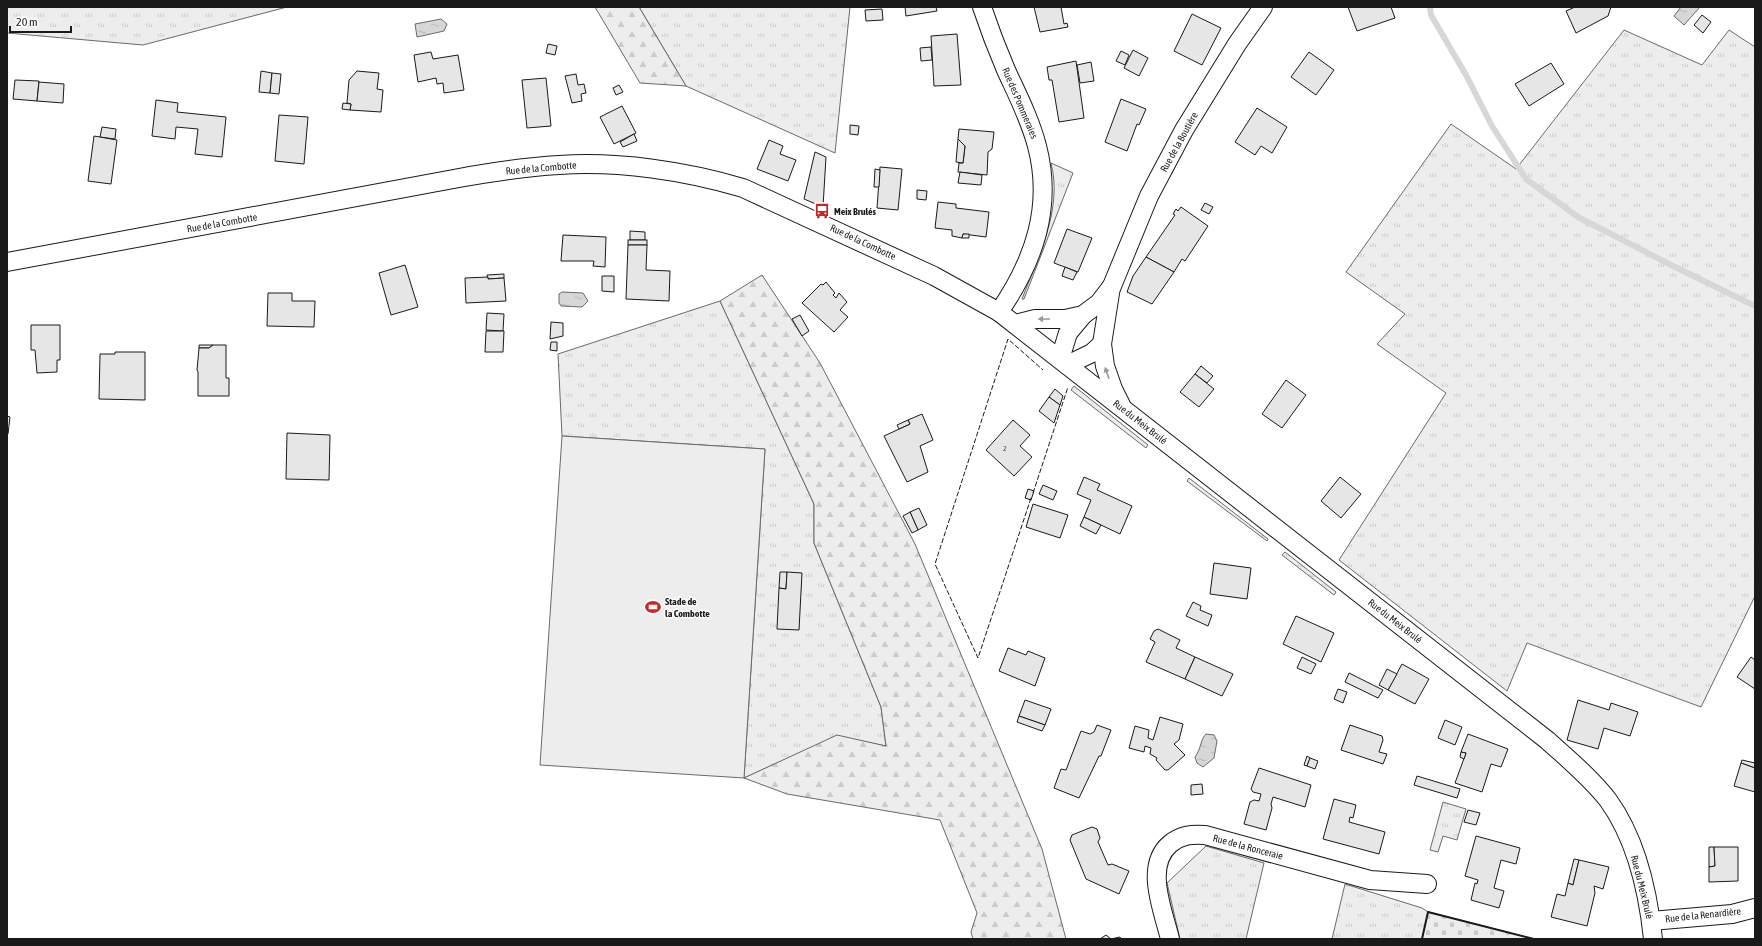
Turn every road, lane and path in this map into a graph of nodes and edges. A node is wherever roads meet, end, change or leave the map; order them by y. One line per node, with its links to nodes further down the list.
1 (982, 7): 5 (street, Rue des Pommeraies)
2 (1263, 7): 4 (street, Rue de la Boutière)
3 (7, 262): 5 (street, Rue de la Combotte)
4 (1112, 286): 6 (street, Rue de la Boutière); 8 (street, Rue de la Boutière)
5 (999, 312): 7 (street, Rue de la Combotte)
6 (1083, 315): 7 (street, Rue de la Boutière, one-way to 7); 9 (street, Rue de la Boutière)
7 (1015, 324): 9 (street, Rue de la Combotte)
8 (1102, 344): 9 (street); 10 (street, Rue de la Boutière, one-way to 8)
9 (1064, 362): 10 (street, Rue du Meix Brulé)
10 (1123, 409): 13 (street, Rue du Meix Brulé)
11 (1427, 884): 14 (street, Rue de la Ronceraie)
12 (1755, 908): 13 (street, Rue de la Renardière)
13 (1651, 921): 15 (street, Rue du Meix Brulé)
14 (1170, 939)
15 (1653, 939)

